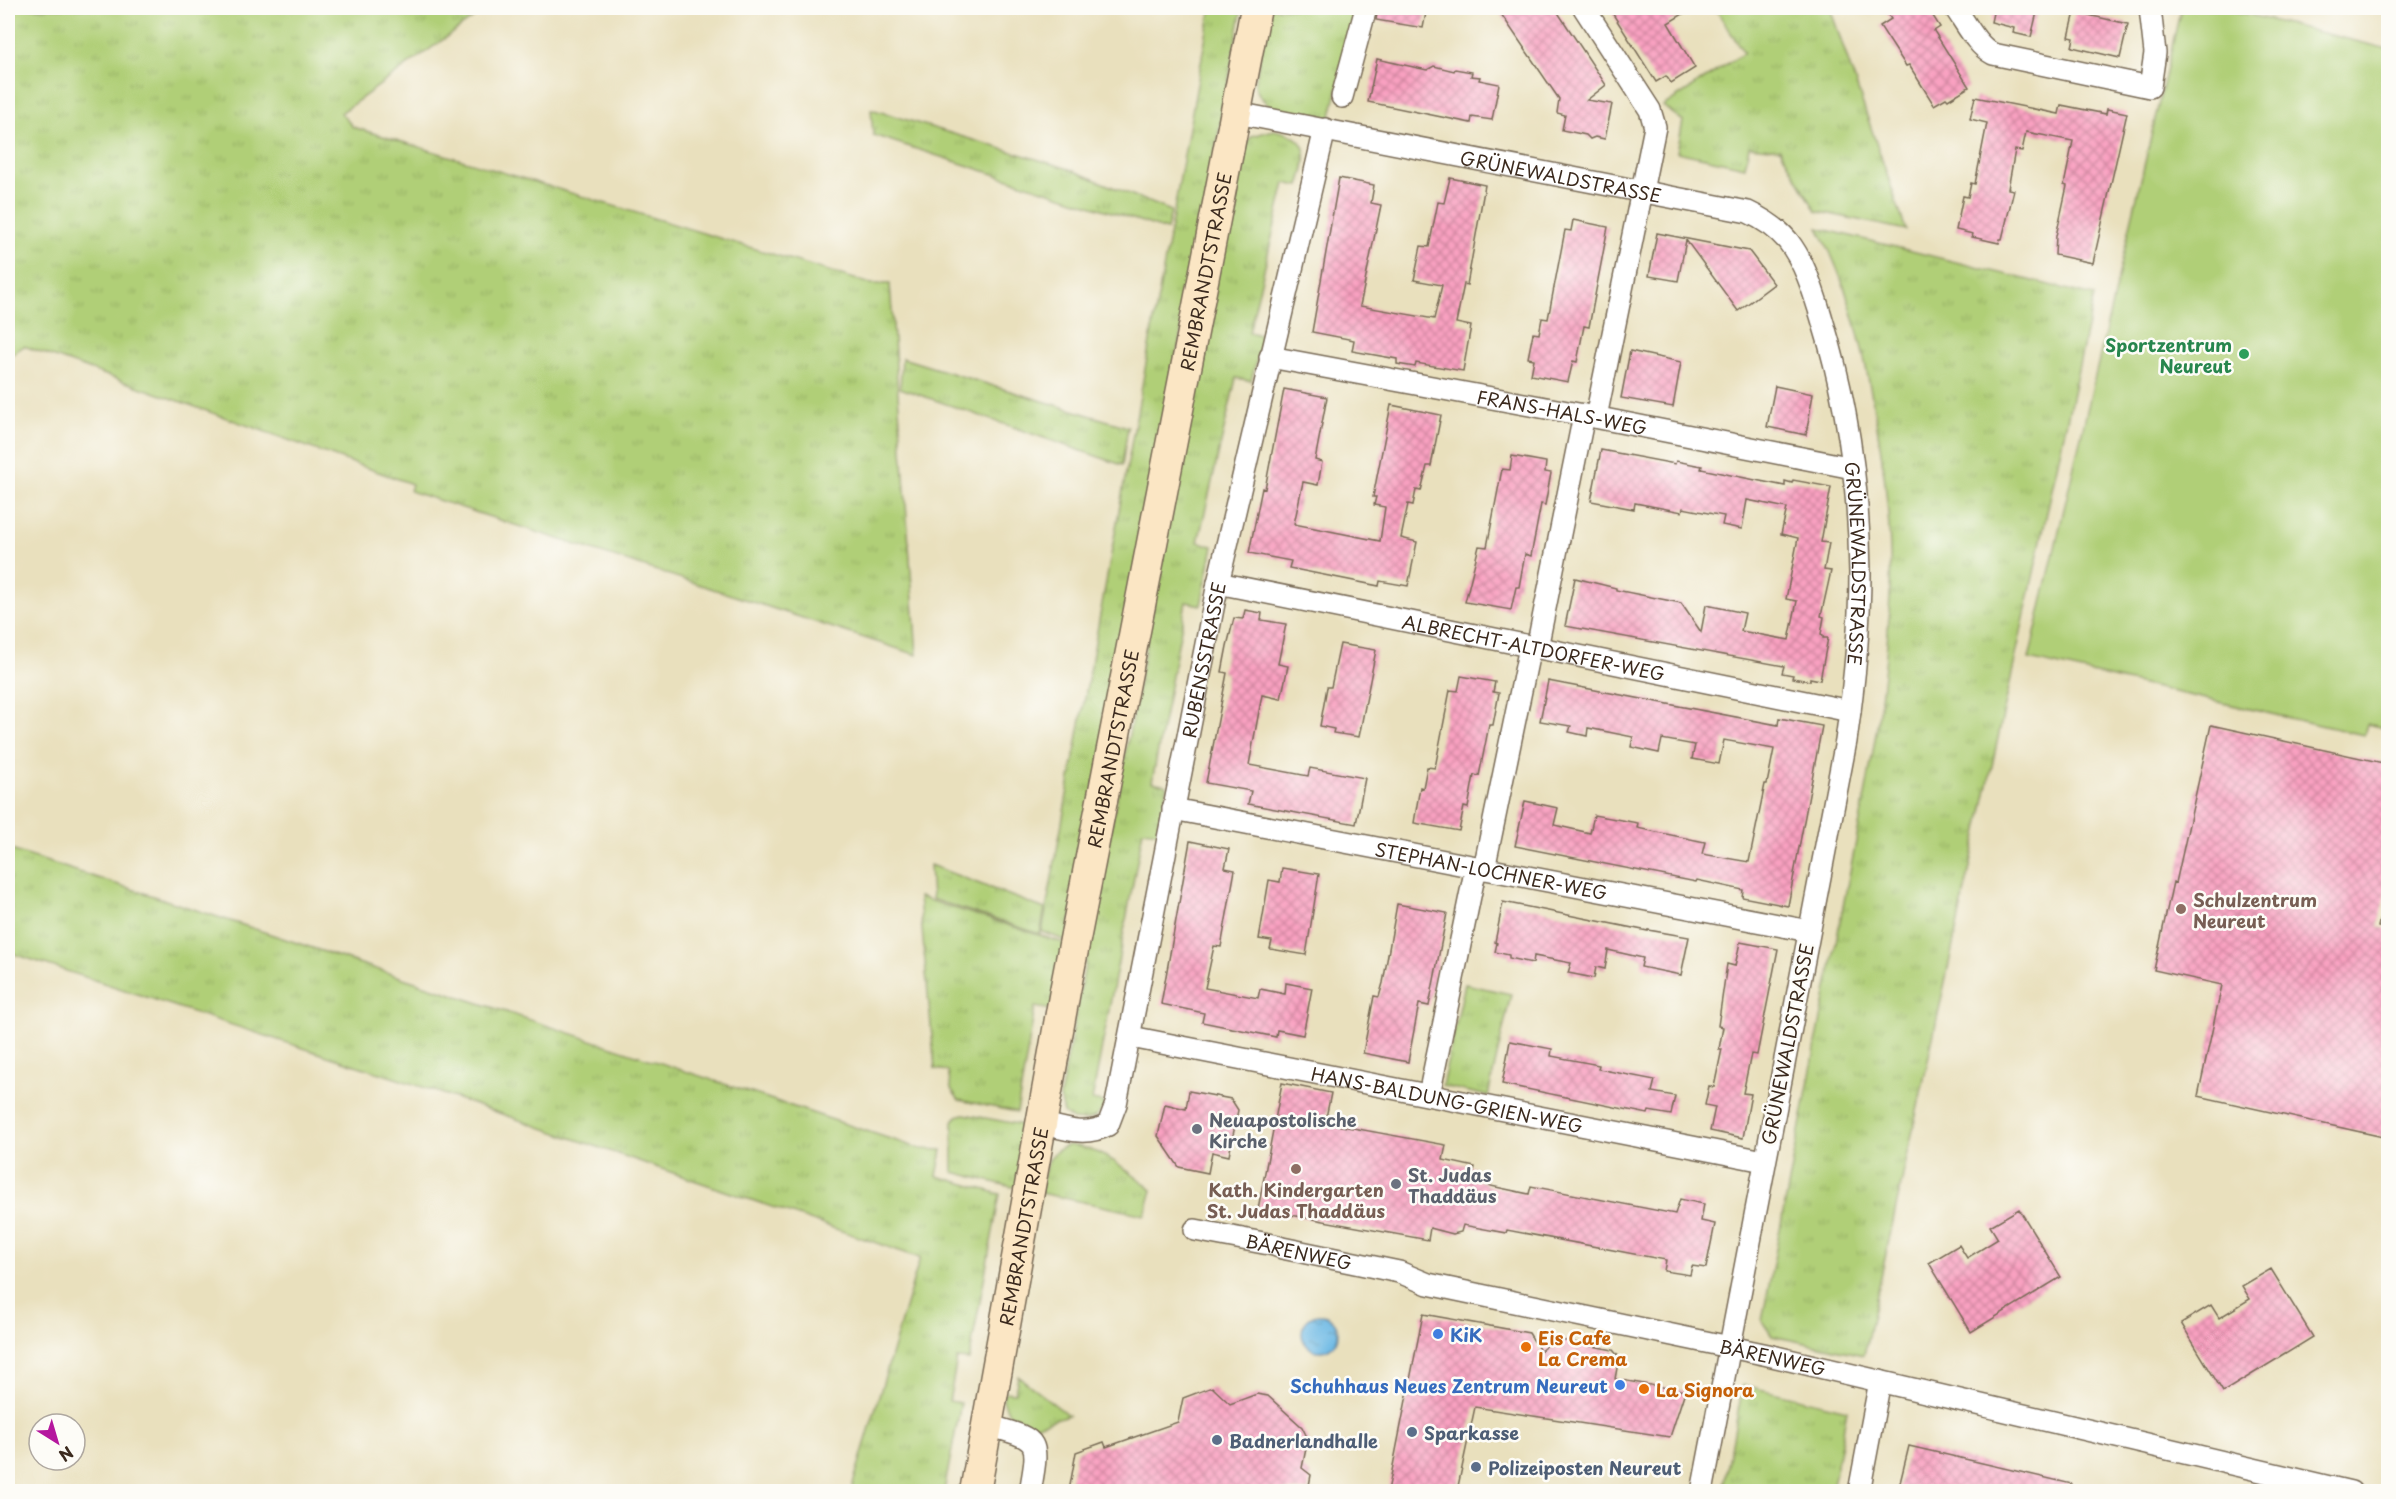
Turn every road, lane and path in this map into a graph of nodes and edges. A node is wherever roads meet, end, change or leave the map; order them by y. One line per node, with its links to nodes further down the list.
1 (1256, 8): 7 (street, REMBRANDTSTRASSE)
2 (1366, 8): 6 (street)
3 (1584, 8): 9 (street)
4 (1955, 8): 5 (street)
5 (2150, 8)
6 (1342, 97)
7 (1237, 113): 8 (street, GRÜNEWALDSTRASSE); 21 (street, REMBRANDTSTRASSE)
8 (1325, 129): 9 (street, GRÜNEWALDSTRASSE); 10 (street, RUBENSSTRASSE)
9 (1642, 190): 11 (street); 12 (street, GRÜNEWALDSTRASSE)
10 (1270, 357): 11 (street, FRANS-HALS-WEG); 13 (street, RUBENSSTRASSE)
11 (1590, 416): 12 (street, FRANS-HALS-WEG); 14 (street)
12 (1853, 468): 15 (street, GRÜNEWALDSTRASSE)
13 (1218, 583): 14 (street, ALBRECHT-ALTDORFER-WEG); 16 (street, RUBENSSTRASSE)
14 (1533, 647): 15 (street, ALBRECHT-ALTDORFER-WEG); 17 (street)
15 (1850, 711): 18 (street, GRÜNEWALDSTRASSE)
16 (1173, 809): 17 (street, STEPHAN-LOCHNER-WEG); 19 (street, RUBENSSTRASSE)
17 (1480, 868): 18 (street, STEPHAN-LOCHNER-WEG); 20 (street)
18 (1809, 931): 22 (street, GRÜNEWALDSTRASSE)
19 (1131, 1037): 20 (street, HANS-BALDUNG-GRIEN-WEG); 21 (street, RUBENSSTRASSE)
20 (1429, 1095): 22 (street, HANS-BALDUNG-GRIEN-WEG)
21 (1041, 1123): 26 (street, REMBRANDTSTRASSE)
22 (1764, 1161): 24 (street, GRÜNEWALDSTRASSE)
23 (1195, 1230): 24 (street, BÄRENWEG)
24 (1729, 1346): 25 (street, BÄRENWEG); 29 (street, GRÜNEWALDSTRASSE)
25 (1880, 1381): 30 (street); 31 (street, BÄRENWEG)
26 (987, 1425): 27 (street, REMBRANDTSTRASSE); 28 (street)
27 (975, 1491)
28 (1030, 1491)
29 (1702, 1491)
30 (1858, 1491)
31 (2351, 1491)

